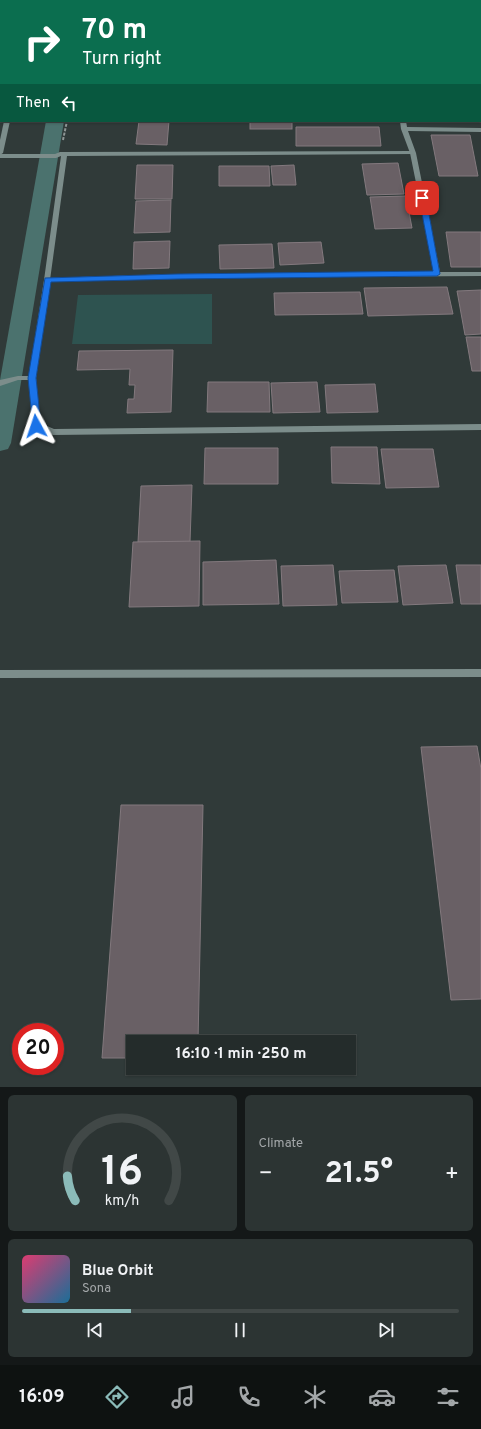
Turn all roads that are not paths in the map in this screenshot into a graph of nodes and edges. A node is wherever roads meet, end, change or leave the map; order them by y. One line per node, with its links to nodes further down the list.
1 (7, 122): 6 (street)
2 (402, 122): 3 (street)
3 (404, 129): 4 (street); 5 (street)
4 (481, 130)
5 (414, 154): 7 (street); 8 (street)
6 (0, 155): 7 (street)
7 (60, 155): 10 (street)
8 (437, 274): 9 (street); 10 (street)
9 (481, 274)
10 (48, 280): 11 (street)
11 (32, 378): 12 (street); 13 (street)
12 (0, 383)
13 (481, 427)
14 (0, 674): 15 (street)
15 (481, 674)

